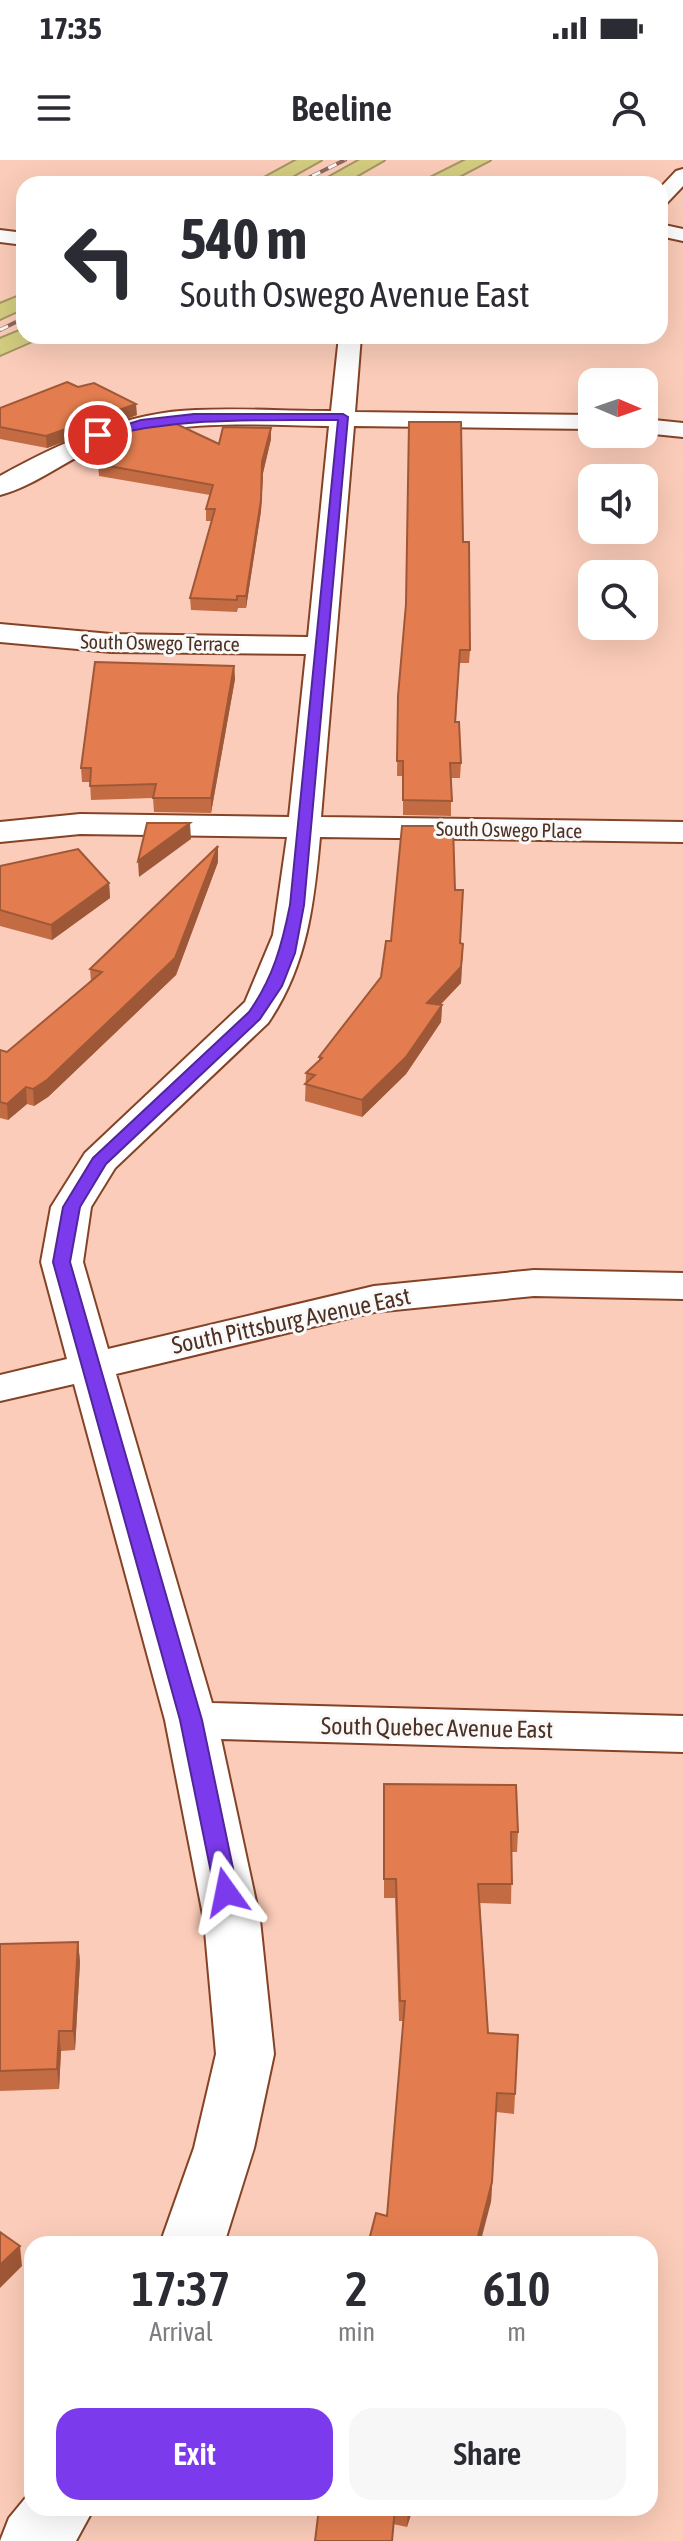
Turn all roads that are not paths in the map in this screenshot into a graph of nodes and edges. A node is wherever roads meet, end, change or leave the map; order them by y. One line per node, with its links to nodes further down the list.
1 (312, 160): 5 (highway)
2 (375, 160): 6 (highway)
3 (481, 160): 7 (highway)
4 (683, 175): 8 (street)
5 (279, 176)
6 (343, 176)
7 (446, 176)
8 (668, 191)
9 (349, 344): 10 (street)
10 (343, 417): 11 (street); 14 (street); 16 (street)
11 (578, 422)
12 (658, 427): 13 (street)
13 (683, 430)
14 (0, 487)
15 (0, 633): 16 (street, South Oswego Terrace)
16 (321, 646): 17 (street)
17 (302, 827): 18 (street, South Oswego Place); 19 (street, South Oswego Place); 21 (street)
18 (0, 832)
19 (683, 832)
20 (683, 1286): 21 (street, South Pittsburg Avenue East)
21 (89, 1366): 22 (street, South Pittsburg Avenue East); 23 (street)
22 (0, 1388)
23 (191, 1720): 24 (street, South Quebec Avenue East); 25 (street)
24 (683, 1734)
25 (195, 2236)
26 (54, 2516): 27 (street)
27 (34, 2541)

